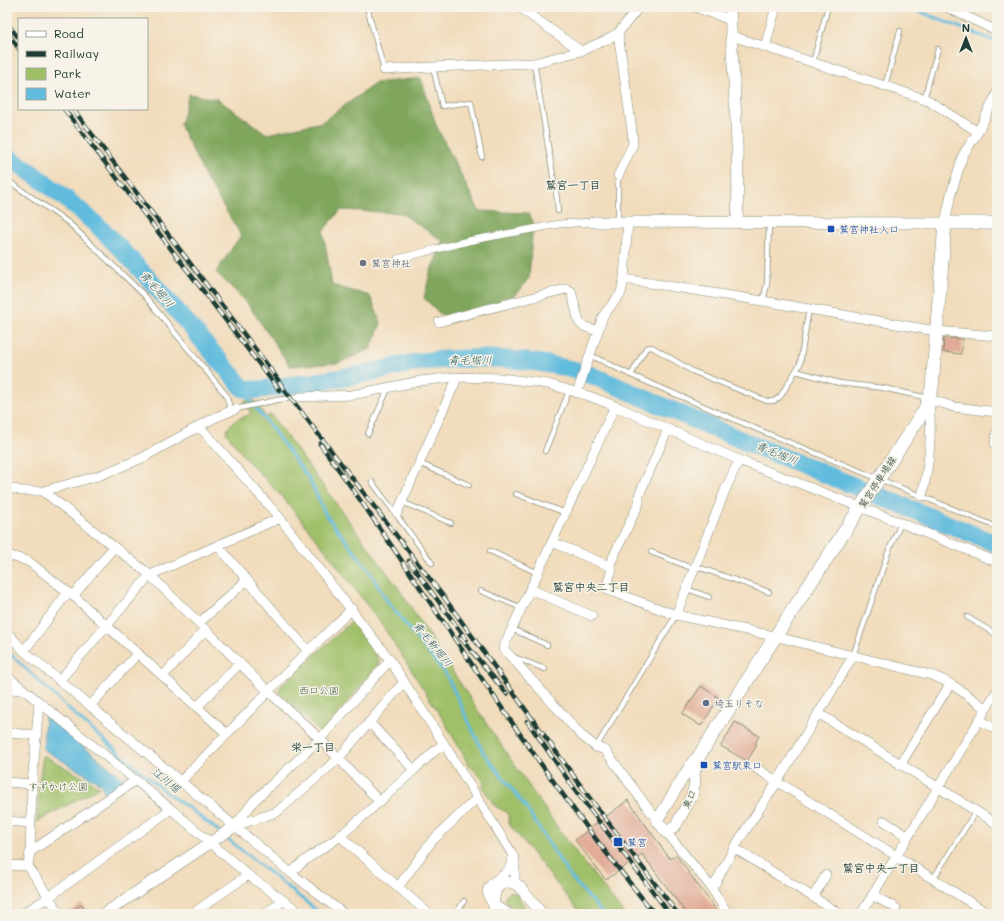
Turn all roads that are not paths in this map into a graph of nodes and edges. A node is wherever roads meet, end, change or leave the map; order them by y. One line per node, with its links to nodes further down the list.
1 (367, 7): 20 (lane)
2 (519, 7): 16 (street)
3 (639, 7): 12 (street)
4 (695, 7): 9 (street)
5 (730, 7): 9 (street)
6 (776, 7): 14 (street)
7 (946, 7): 11 (street)
8 (827, 10): 17 (lane)
9 (731, 20): 13 (street)
10 (900, 31): 21 (lane)
11 (997, 31)
12 (618, 33): 16 (street); 26 (street)
13 (732, 36): 14 (street); 31 (street)
14 (765, 47): 17 (street)
15 (938, 49): 23 (lane)
16 (580, 51): 18 (street)
17 (813, 62): 21 (street)
18 (534, 63): 19 (street); 28 (lane)
19 (433, 67): 20 (street); 25 (lane)
20 (384, 70)
21 (885, 86): 23 (street)
22 (997, 93): 24 (street)
23 (924, 98): 24 (street)
24 (978, 132): 33 (street)
25 (482, 157)
26 (618, 176): 30 (lane)
27 (7, 180): 52 (lane)
28 (558, 212)
29 (593, 222): 30 (street); 35 (street)
30 (623, 222): 31 (street); 36 (street)
31 (737, 223): 32 (street)
32 (769, 223): 33 (street); 37 (lane)
33 (945, 223): 34 (main road); 40 (main road, 鷲宮停車場線)
34 (997, 223)
35 (398, 258)
36 (624, 279): 37 (street); 41 (street)
37 (763, 301): 38 (street)
38 (809, 308): 40 (street); 44 (lane)
39 (439, 322): 41 (street)
40 (936, 330): 42 (street); 50 (main road, 鷲宮停車場線)
41 (597, 332): 43 (street)
42 (997, 336)
43 (589, 357): 45 (lane); 48 (street)
44 (796, 371): 45 (lane); 50 (lane)
45 (631, 375): 62 (lane)
46 (456, 377): 47 (street); 48 (street); 61 (street)
47 (387, 387): 49 (street); 57 (lane)
48 (575, 390): 51 (street); 59 (lane)
49 (300, 397): 52 (lane)
50 (929, 399): 53 (street); 62 (main road, 鷲宮停車場線); 68 (street)
51 (615, 406): 55 (street); 72 (street)
52 (237, 409): 54 (street)
53 (997, 412)
54 (199, 426): 66 (street); 73 (street)
55 (668, 429): 60 (street); 85 (street)
56 (997, 431): 58 (street)
57 (368, 434)
58 (997, 446)
59 (545, 451)
60 (739, 460): 70 (street); 86 (street)
61 (419, 464): 64 (lane); 69 (street)
62 (877, 480): 68 (lane); 70 (main road, 鷲宮停車場線)
63 (372, 482): 71 (lane)
64 (469, 486)
65 (7, 487): 66 (street)
66 (42, 491): 79 (street)
67 (516, 494): 72 (lane)
68 (922, 496): 76 (lane)
69 (402, 502): 71 (street); 75 (lane)
70 (862, 504): 74 (street); 106 (main road, 鷲宮停車場線)
71 (397, 513): 83 (lane)
72 (566, 513): 77 (street)
73 (280, 518): 78 (street); 97 (street)
74 (901, 522): 84 (street); 112 (lane)
75 (451, 523)
76 (997, 527)
77 (552, 542): 85 (street); 87 (street)
78 (218, 546): 88 (street); 89 (street)
79 (114, 547): 88 (street); 94 (street)
80 (490, 551): 87 (lane)
81 (651, 552): 86 (lane)
82 (7, 555): 94 (street)
83 (432, 562)
84 (997, 562)
85 (609, 566): 98 (street)
86 (695, 568): 91 (street); 93 (lane)
87 (538, 573): 90 (street)
88 (150, 576): 101 (street); 102 (street)
89 (247, 580): 102 (street); 109 (street)
90 (530, 589): 96 (street); 99 (street)
91 (687, 589): 95 (lane); 98 (street)
92 (481, 591): 96 (lane)
93 (769, 592)
94 (70, 594): 101 (street); 108 (street)
95 (709, 597)
96 (522, 608): 103 (street)
97 (352, 609): 109 (street); 113 (street)
98 (676, 615): 106 (street); 138 (lane)
99 (592, 616)
100 (967, 617): 105 (lane)
101 (107, 625): 110 (street); 118 (street)
102 (202, 626): 114 (street); 117 (street)
103 (512, 629): 107 (lane); 111 (street)
104 (7, 632): 108 (street)
105 (997, 635)
106 (775, 637): 112 (street); 139 (main road, 鷲宮停車場線)
107 (547, 645)
108 (24, 651): 118 (street)
109 (308, 651): 123 (street)
110 (138, 653): 117 (street); 126 (street)
111 (509, 655): 115 (lane); 138 (street)
112 (853, 656): 120 (street); 129 (street)
113 (390, 660): 119 (street); 136 (street)
114 (240, 663): 123 (street); 127 (street)
115 (545, 669)
116 (7, 676): 122 (street)
117 (164, 676): 127 (street)
118 (59, 681): 126 (street)
119 (404, 682): 131 (street); 137 (street)
120 (950, 684): 128 (street); 141 (street)
121 (7, 689): 122 (street)
122 (23, 690): 125 (street)
123 (269, 692): 134 (street); 136 (street)
124 (996, 693): 128 (street)
125 (39, 703): 135 (street); 144 (street)
126 (90, 706): 145 (street)
127 (197, 707): 134 (street)
128 (986, 709): 130 (street)
129 (818, 713): 141 (street); 147 (street)
130 (980, 720): 132 (street); 149 (street)
131 (370, 722): 140 (street); 143 (street)
132 (997, 730)
133 (7, 733): 135 (street)
134 (227, 734): 145 (street)
135 (37, 735): 148 (street)
136 (320, 739): 140 (street); 161 (street)
137 (444, 744): 143 (street); 150 (street)
138 (596, 747): 156 (street)
139 (699, 756): 152 (street, 東口); 154 (street, 東口)
140 (338, 759): 151 (street); 161 (street)
141 (900, 764): 149 (street)
142 (754, 768): 147 (street)
143 (414, 770): 151 (street)
144 (136, 780): 153 (street); 167 (street)
145 (181, 781): 161 (street)
146 (7, 782): 148 (street)
147 (776, 782): 166 (street); 169 (street)
148 (32, 784): 159 (street)
149 (938, 787): 155 (street); 164 (street)
150 (477, 798): 168 (street); 177 (street)
151 (380, 802): 163 (street)
152 (668, 803): 154 (street); 156 (street, 東口)
153 (171, 809): 165 (street); 180 (street)
154 (683, 811): 162 (street, 東口)
155 (976, 811): 160 (street); 175 (lane)
156 (656, 819): 162 (street)
157 (7, 821): 159 (street)
158 (884, 821): 164 (street)
159 (31, 823): 167 (street)
160 (997, 824)
161 (235, 826): 165 (street); 172 (street)
162 (667, 833): 178 (street)
163 (340, 836): 172 (street); 177 (street)
164 (907, 836): 169 (street)
165 (210, 841): 173 (street); 189 (street)
166 (734, 848): 178 (street); 181 (street)
167 (30, 852): 171 (street)
168 (512, 854): 176 (street); 184 (street)
169 (896, 856): 175 (street); 179 (street)
170 (7, 865): 171 (street)
171 (28, 866): 180 (street)
172 (291, 873): 193 (street)
173 (248, 875): 182 (street); 190 (street)
174 (826, 875): 181 (street)
175 (933, 880): 200 (street)
176 (516, 884): 184 (street); 186 (street)
177 (398, 887): 194 (street)
178 (711, 888): 197 (street)
179 (872, 895): 185 (street); 199 (street)
180 (49, 897): 187 (street); 188 (street)
181 (813, 897): 198 (street)
182 (283, 901): 191 (street); 192 (street)
183 (464, 901): 195 (lane)
184 (494, 906): 196 (street)
185 (896, 908)
186 (537, 911)
187 (22, 914)
188 (60, 914)
189 (104, 914)
190 (192, 914)
191 (265, 914)
192 (299, 914)
193 (344, 914)
194 (429, 914)
195 (456, 914)
196 (508, 914)
197 (728, 914)
198 (840, 914)
199 (861, 914)
200 (989, 914)

